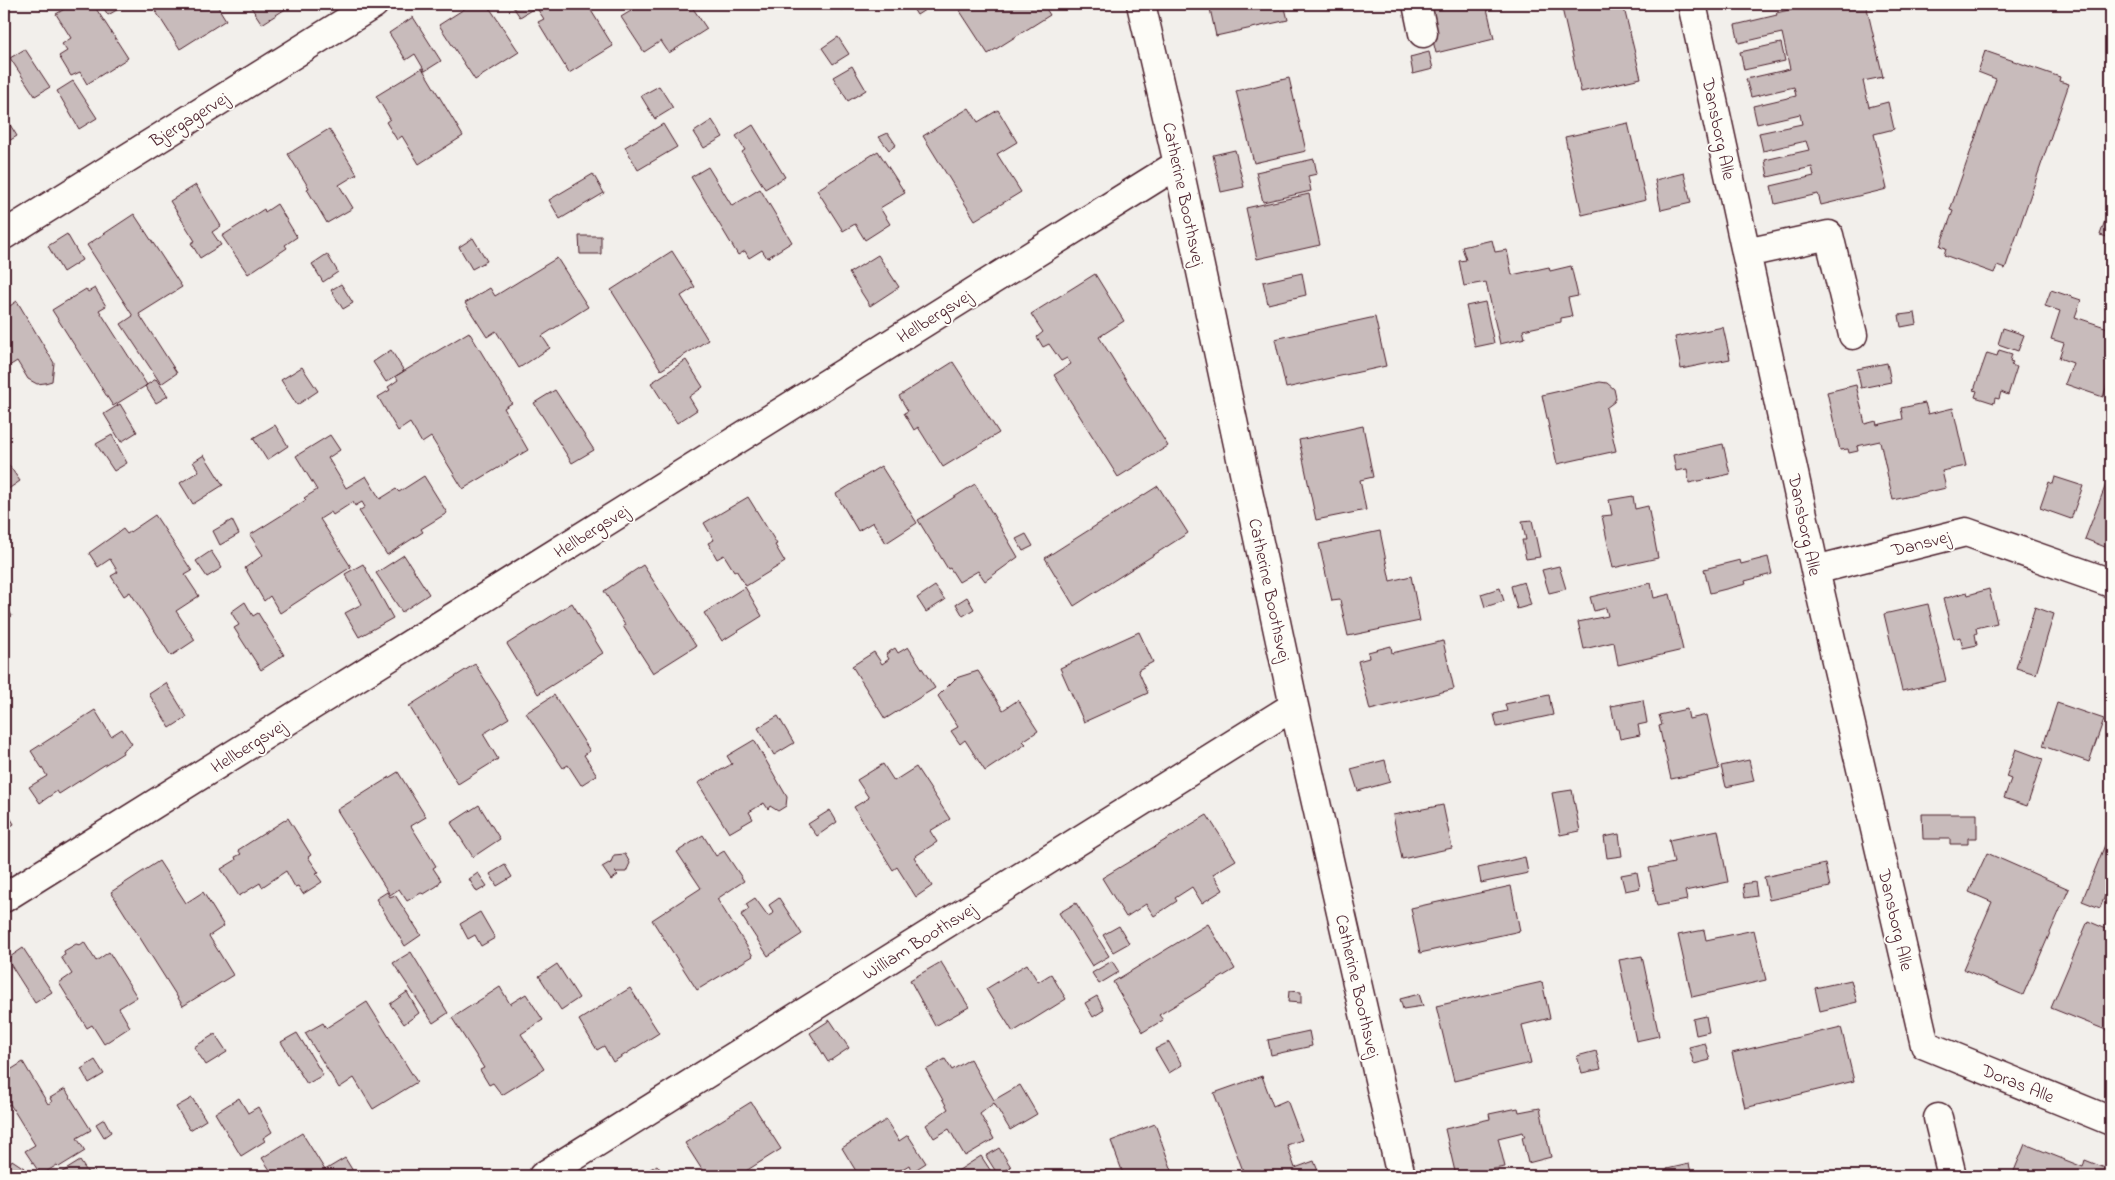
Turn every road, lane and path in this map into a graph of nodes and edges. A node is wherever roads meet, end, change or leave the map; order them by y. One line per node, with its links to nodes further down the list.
1 (374, 4): 7 (street, Bjergagervej)
2 (1141, 4): 6 (street, Catherine Boothsvej)
3 (1417, 4): 5 (street)
4 (1692, 4): 8 (street, Dansborg Alle)
5 (1423, 32)
6 (1178, 164): 12 (street, Catherine Boothsvej); 13 (street, Hellbergsvej)
7 (4, 235)
8 (1746, 253): 9 (street); 10 (street, Dansborg Alle)
9 (1853, 334)
10 (1815, 570): 11 (street, Dansvej); 14 (street, Dansborg Alle)
11 (2111, 583)
12 (1294, 706): 17 (street, William Boothsvej); 18 (street, Catherine Boothsvej)
13 (4, 898)
14 (1925, 1045): 16 (street, Doras Alle)
15 (1938, 1118): 19 (street)
16 (2111, 1121)
17 (543, 1176)
18 (1401, 1176)
19 (1952, 1176)

